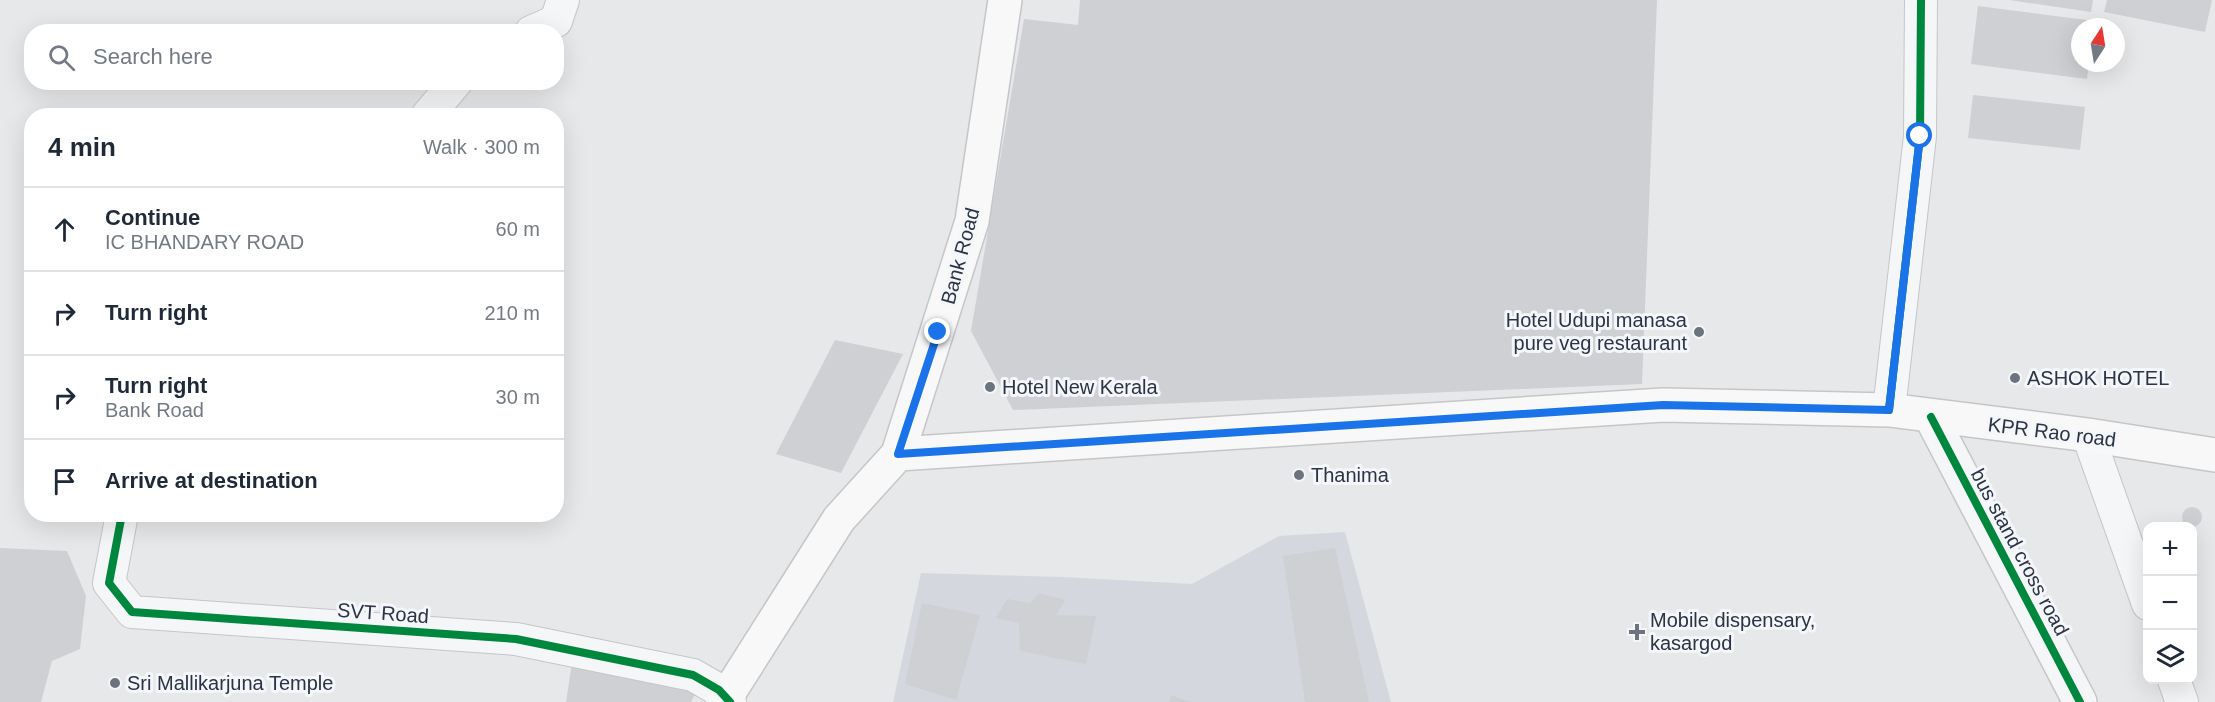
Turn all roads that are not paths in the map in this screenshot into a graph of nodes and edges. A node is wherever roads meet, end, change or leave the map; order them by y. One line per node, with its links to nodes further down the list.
1 (563, 0): 4 (street)
2 (1005, 0): 10 (main road, Bank Road)
3 (1921, 0): 7 (street)
4 (549, 24)
5 (449, 90): 6 (street)
6 (434, 108)
7 (1889, 410): 8 (main road, KPR Rao road); 10 (main road, KPR Rao road)
8 (1931, 417): 9 (main road, KPR Rao road); 16 (street, bus stand cross road)
9 (2088, 435): 11 (main road, KPR Rao road); 13 (street)
10 (898, 454): 15 (main road, Bank Road)
11 (2215, 455)
12 (120, 522): 15 (street, SVT Road)
13 (2143, 590)
14 (2175, 684): 17 (street)
15 (726, 701)
16 (2080, 702)
17 (2182, 702)

